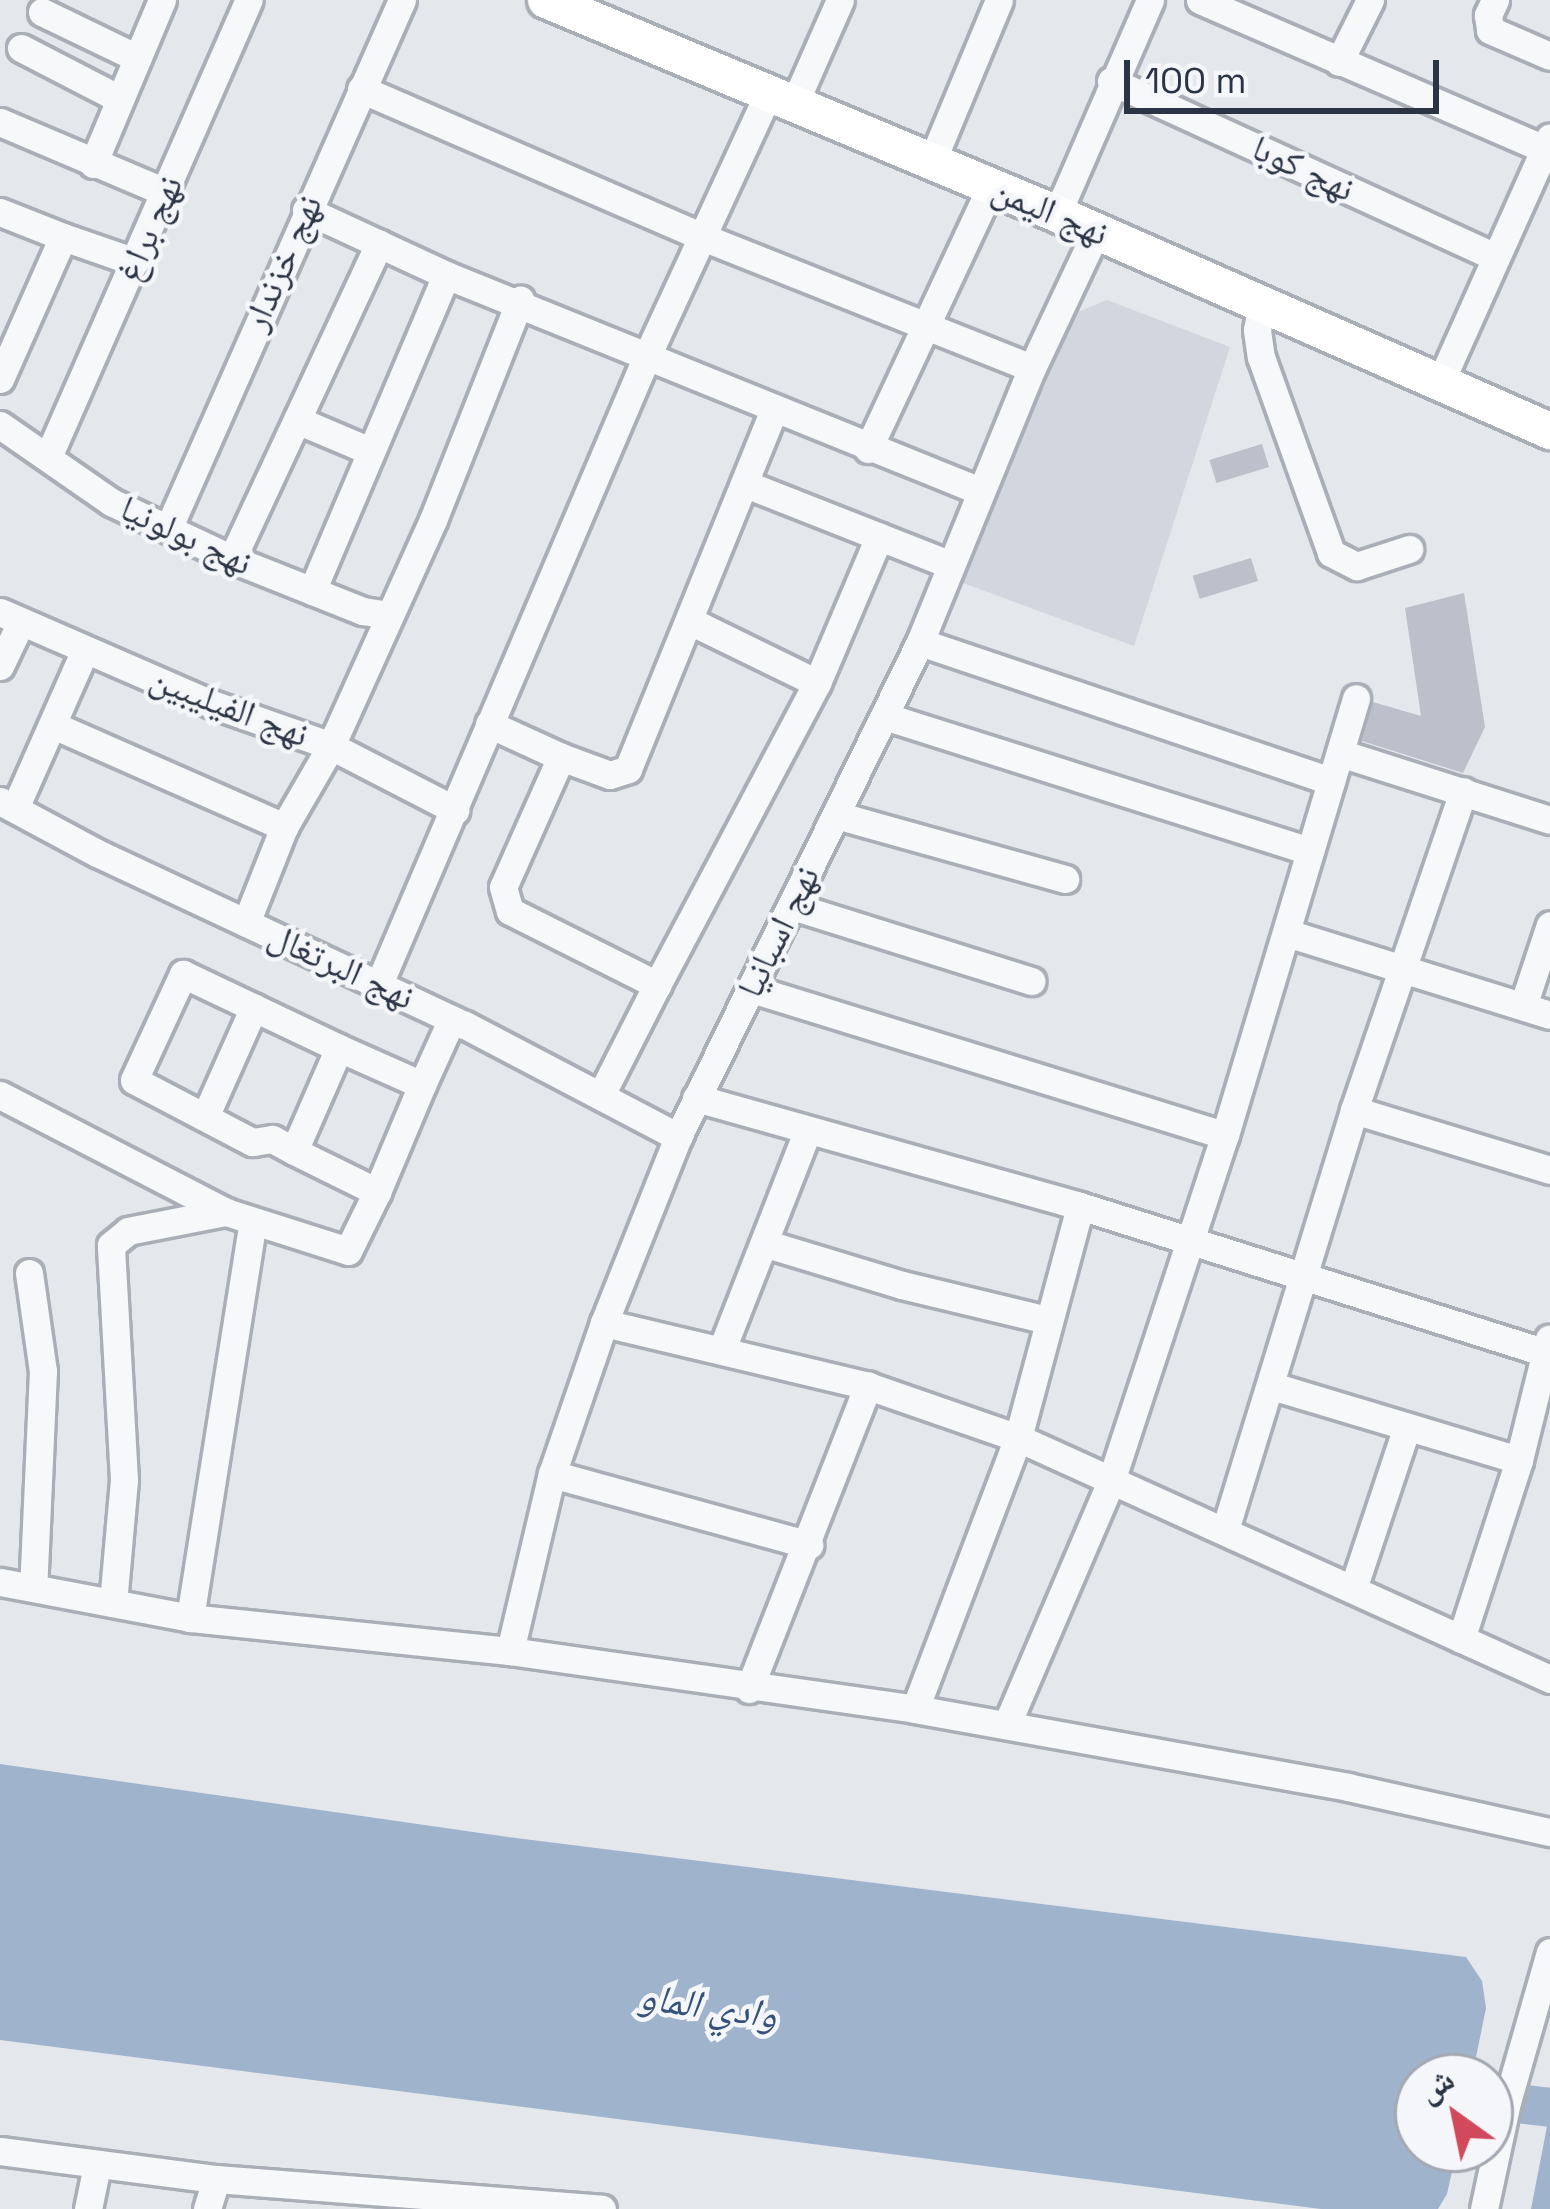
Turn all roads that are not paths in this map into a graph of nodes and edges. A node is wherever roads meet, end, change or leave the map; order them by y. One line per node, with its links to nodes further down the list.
1 (162, 0): 14 (street)
2 (249, 0): 25 (street, نهج براغ)
3 (402, 0): 17 (street, نهج خزندار)
4 (546, 0): 18 (main road, نهج اليمن)
5 (840, 0): 18 (street)
6 (999, 0): 22 (street)
7 (1150, 0): 16 (street)
8 (1200, 0): 15 (street)
9 (1370, 0): 15 (street)
10 (1495, 0): 13 (street)
11 (45, 6): 12 (street); 14 (street)
12 (11, 45): 19 (street)
13 (1550, 56)
14 (137, 58): 19 (street)
15 (1339, 62): 21 (street)
16 (1111, 81): 29 (street); 34 (street, نهج كوبا)
17 (362, 88): 27 (street, نهج خزندار); 31 (street)
18 (782, 97): 22 (main road, نهج اليمن); 31 (street)
19 (120, 99): 23 (street)
20 (0, 122): 23 (street)
21 (1547, 143): 26 (street)
22 (932, 161): 24 (main road, نهج اليمن)
23 (93, 164): 25 (street)
24 (992, 186): 29 (main road, نهج اليمن); 39 (street)
25 (167, 193): 35 (street, نهج براغ)
26 (1539, 195): 34 (street)
27 (306, 210): 33 (street); 54 (street, نهج خزندار)
28 (0, 212): 32 (street)
29 (1057, 214): 30 (main road, نهج اليمن)
30 (1096, 232): 38 (main road, نهج اليمن); 42 (street, نهج اسبانيا)
31 (700, 236): 39 (street); 41 (street)
32 (63, 237): 35 (street); 40 (street)
33 (379, 244): 36 (street); 46 (street)
34 (1495, 257): 44 (street)
35 (135, 262): 51 (street, نهج براغ)
36 (446, 274): 37 (street); 50 (street)
37 (520, 300): 41 (street); 60 (street)
38 (1262, 304): 44 (main road, نهج اليمن); 56 (street)
39 (925, 328): 42 (street); 49 (street)
40 (9, 334): 43 (street)
41 (647, 356): 45 (street); 69 (street)
42 (1032, 368): 53 (street, نهج اسبانيا)
43 (0, 380)
44 (1440, 383): 48 (main road, نهج اليمن)
45 (775, 410): 49 (street); 52 (street)
46 (297, 420): 50 (street); 57 (street)
47 (0, 424): 51 (street, نهج بولونيا)
48 (1550, 431)
49 (868, 449): 53 (street)
50 (370, 451): 59 (street)
51 (48, 457): 54 (street, نهج بولونيا)
52 (748, 485): 55 (street); 62 (street)
53 (980, 491): 58 (street, نهج اسبانيا)
54 (168, 529): 57 (street, نهج بولونيا)
55 (879, 537): 58 (street); 66 (street)
56 (1409, 549)
57 (232, 559): 59 (street, نهج بولونيا)
58 (951, 565): 63 (street, نهج اسبانيا)
59 (312, 591): 60 (street, نهج بولونيا)
60 (388, 615): 71 (street)
61 (10, 617): 64 (street, نهج الفيليبين); 65 (street)
62 (689, 621): 66 (street); 73 (street)
63 (920, 642): 68 (street, نهج اسبانيا); 74 (street)
64 (85, 650): 70 (street); 71 (street, نهج الفيليبين)
65 (0, 666)
66 (817, 683): 90 (street)
67 (1356, 698): 72 (street)
68 (884, 716): 78 (street, نهج اسبانيا); 81 (street)
69 (489, 724): 73 (street); 77 (street)
70 (53, 725): 76 (street); 80 (street)
71 (331, 746): 77 (street, نهج الفيليبين); 80 (street)
72 (1340, 753): 74 (street); 75 (street)
73 (561, 757): 90 (street)
74 (1331, 781): 81 (street)
75 (1463, 791): 79 (street); 87 (street)
76 (8, 805): 84 (street, نهج البرتغال)
77 (454, 810): 89 (street)
78 (836, 815): 82 (street); 83 (street, نهج اسبانيا)
79 (1550, 820)
80 (284, 826): 84 (street)
81 (1310, 851): 86 (street)
82 (1065, 879)
83 (792, 906): 88 (street); 91 (street, نهج اسبانيا)
84 (246, 923): 89 (street, نهج البرتغال)
85 (1550, 926): 93 (street)
86 (1287, 933): 87 (street); 103 (street)
87 (1402, 971): 93 (street); 100 (street)
88 (1032, 981)
89 (379, 984): 94 (street, نهج البرتغال)
90 (657, 985): 98 (street)
91 (752, 989): 99 (street, نهج اسبانيا); 103 (street)
92 (254, 1006): 95 (street); 101 (street); 101 (street)
93 (1537, 1011)
94 (452, 1018): 96 (street); 98 (street, نهج البرتغال)
95 (339, 1048): 96 (street); 105 (street)
96 (422, 1085): 107 (street)
97 (0, 1095): 109 (street)
98 (601, 1095): 104 (street, نهج البرتغال)
99 (696, 1098): 102 (street); 104 (street, نهج اسبانيا)
100 (1354, 1110): 106 (street); 113 (street)
101 (205, 1117): 105 (street)
102 (807, 1132): 108 (street); 111 (street)
103 (1225, 1135): 110 (street)
104 (678, 1137): 115 (street, نهج اسبانيا)
105 (294, 1151): 107 (street)
106 (1550, 1170)
107 (377, 1192): 109 (street)
108 (1080, 1206): 110 (street); 114 (street)
109 (240, 1217): 130 (street); 131 (street)
110 (1189, 1240): 113 (street); 124 (street)
111 (767, 1244): 114 (street); 117 (street)
112 (29, 1273): 128 (street)
113 (1305, 1278): 116 (street); 119 (street)
114 (1048, 1320): 121 (street)
115 (604, 1323): 117 (street); 123 (street, نهج اسبانيا)
116 (1549, 1347): 122 (street)
117 (722, 1349): 118 (street)
118 (868, 1386): 121 (street); 126 (street)
119 (1272, 1386): 120 (street); 125 (street)
120 (1407, 1427): 122 (street); 129 (street)
121 (1018, 1438): 124 (street); 136 (street)
122 (1520, 1460): 132 (street)
123 (553, 1474): 126 (street); 133 (street, نهج اسبانيا)
124 (1112, 1481): 125 (street); 137 (street)
125 (1226, 1530): 129 (street)
126 (809, 1545): 135 (street)
127 (0, 1582): 128 (street)
128 (33, 1588): 130 (street)
129 (1354, 1589): 132 (street)
130 (113, 1603): 131 (street)
131 (190, 1618): 133 (street)
132 (1461, 1639): 134 (street)
133 (510, 1651): 135 (street)
134 (1550, 1679)
135 (749, 1689): 136 (street)
136 (914, 1709): 137 (street)
137 (1006, 1724): 138 (street)
138 (1550, 1832)
139 (1550, 1952): 148 (street)
140 (0, 2151): 141 (street)
141 (97, 2165): 142 (street); 145 (street)
142 (216, 2180): 143 (street); 146 (street)
143 (366, 2201): 144 (street)
144 (552, 2207): 147 (street)
145 (88, 2209)
146 (207, 2209)
147 (602, 2209)
148 (1484, 2209)

